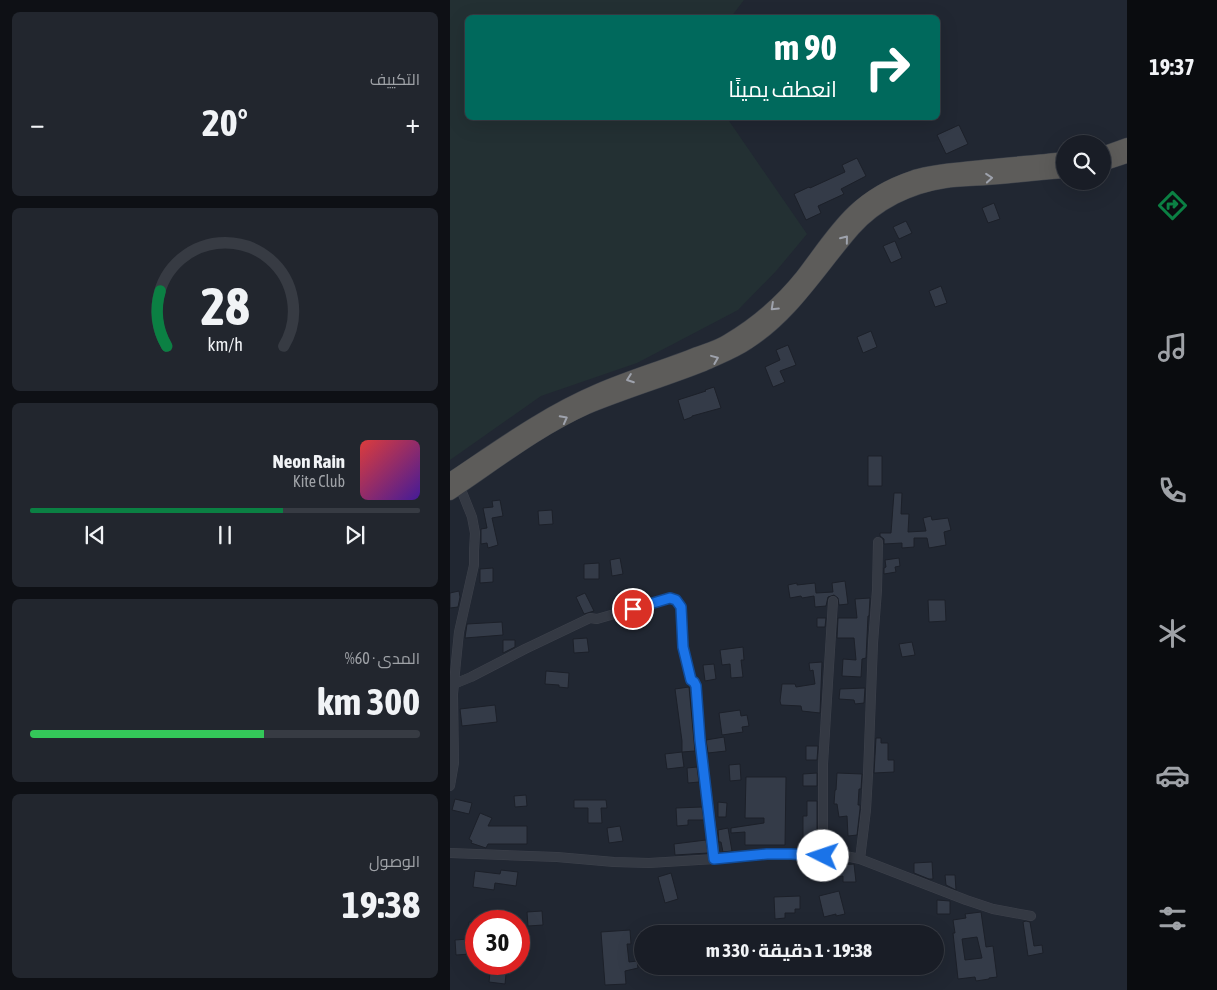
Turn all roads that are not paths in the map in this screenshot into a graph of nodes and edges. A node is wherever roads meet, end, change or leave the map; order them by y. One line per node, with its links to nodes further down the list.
1 (1127, 145): 2 (highway)
2 (1111, 151)
3 (1127, 156): 5 (highway)
4 (1056, 160): 7 (highway, one-way to 7)
5 (1111, 161)
6 (1056, 172): 7 (highway, one-way to 6)
7 (453, 487): 10 (street)
8 (878, 542): 15 (street)
9 (834, 601): 13 (street)
10 (454, 684): 11 (street); 14 (street)
11 (450, 786)
12 (450, 853): 14 (street)
13 (823, 856): 14 (street); 15 (street)
14 (714, 859)
15 (860, 859): 16 (street)
16 (1031, 916)

